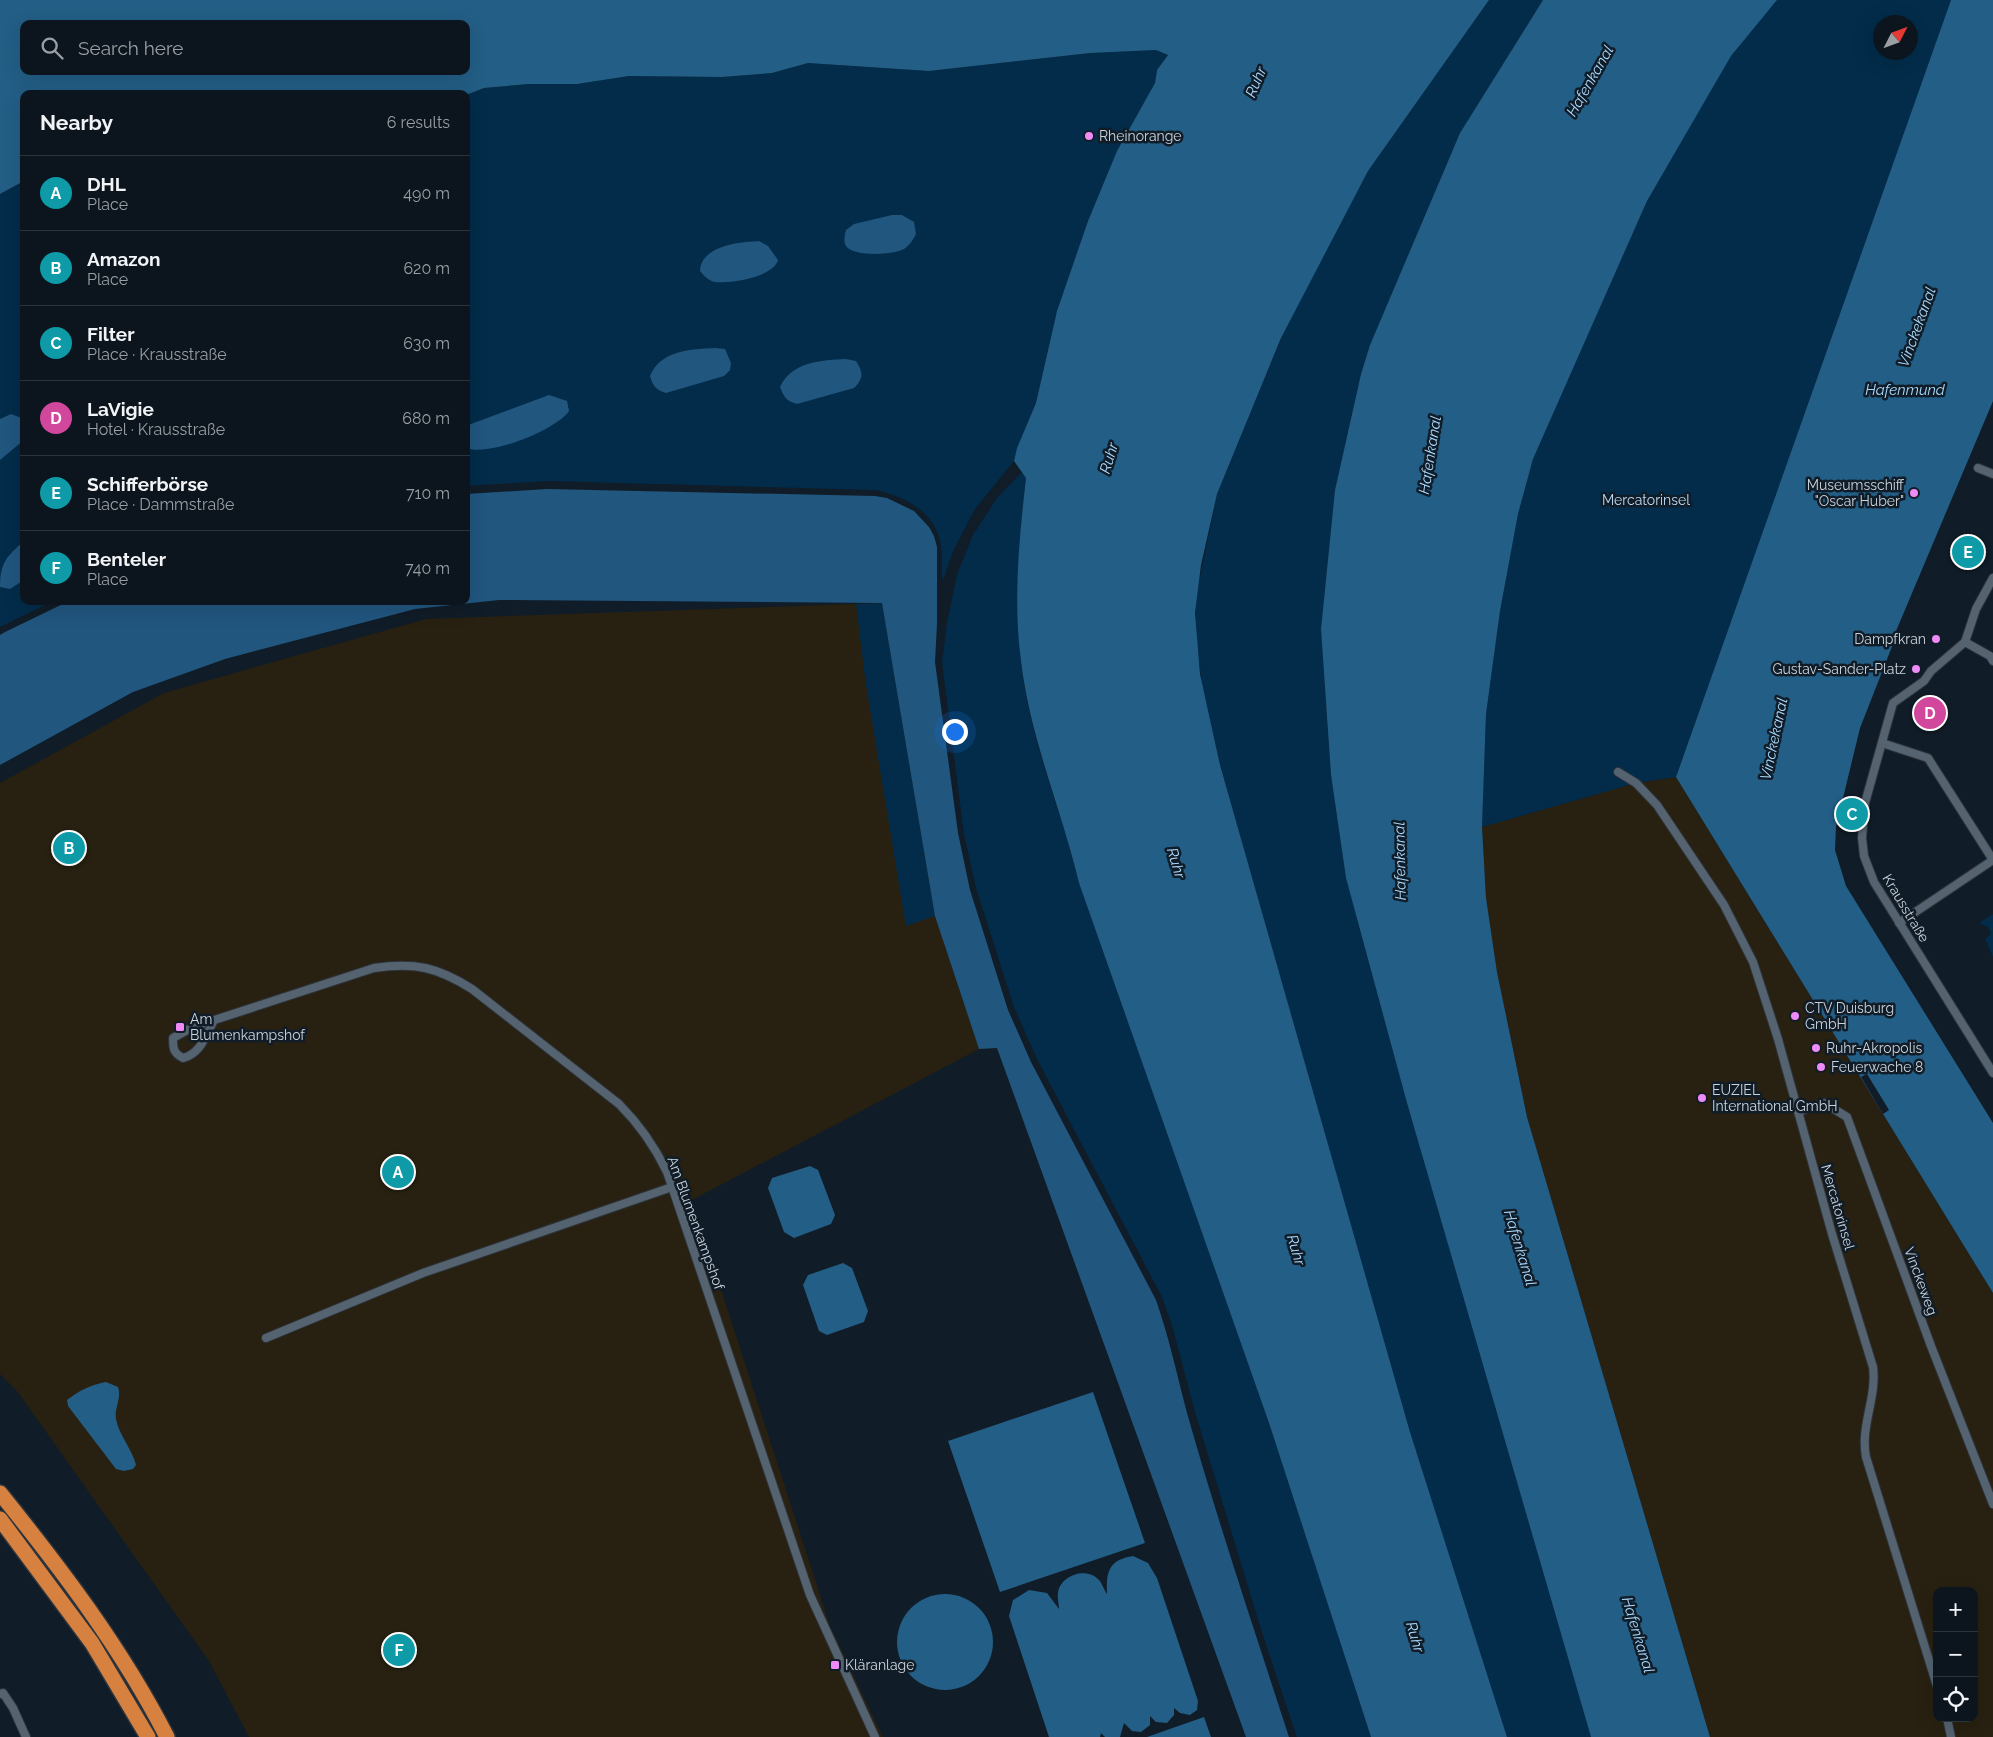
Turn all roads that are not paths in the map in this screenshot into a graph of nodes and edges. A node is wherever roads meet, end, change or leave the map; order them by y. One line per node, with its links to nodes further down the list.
1 (1978, 468): 2 (street)
2 (1993, 474)
3 (1993, 578): 4 (street)
4 (1965, 642): 5 (street); 6 (street, Krausstraße)
5 (1993, 661)
6 (1882, 743): 8 (street); 9 (street, Krausstraße)
7 (1618, 772): 12 (street, Mercatorinsel)
8 (1993, 860): 9 (street)
9 (1900, 923): 11 (street, Krausstraße)
10 (213, 1022): 10 (street, Am Blumenkampshof); 13 (street, Am Blumenkampshof)
11 (1993, 1073)
12 (1798, 1112): 16 (street, Vinckeweg); 18 (street, Mercatorinsel)
13 (672, 1187): 14 (street); 24 (street, Am Blumenkampshof)
14 (266, 1338)
15 (0, 1493): 23 (highway)
16 (1993, 1504)
17 (0, 1520): 22 (highway)
18 (1934, 1677)
19 (0, 1694): 21 (street)
20 (1948, 1722): 25 (street)
21 (26, 1737)
22 (148, 1737)
23 (167, 1737)
24 (875, 1737)
25 (1951, 1737)

